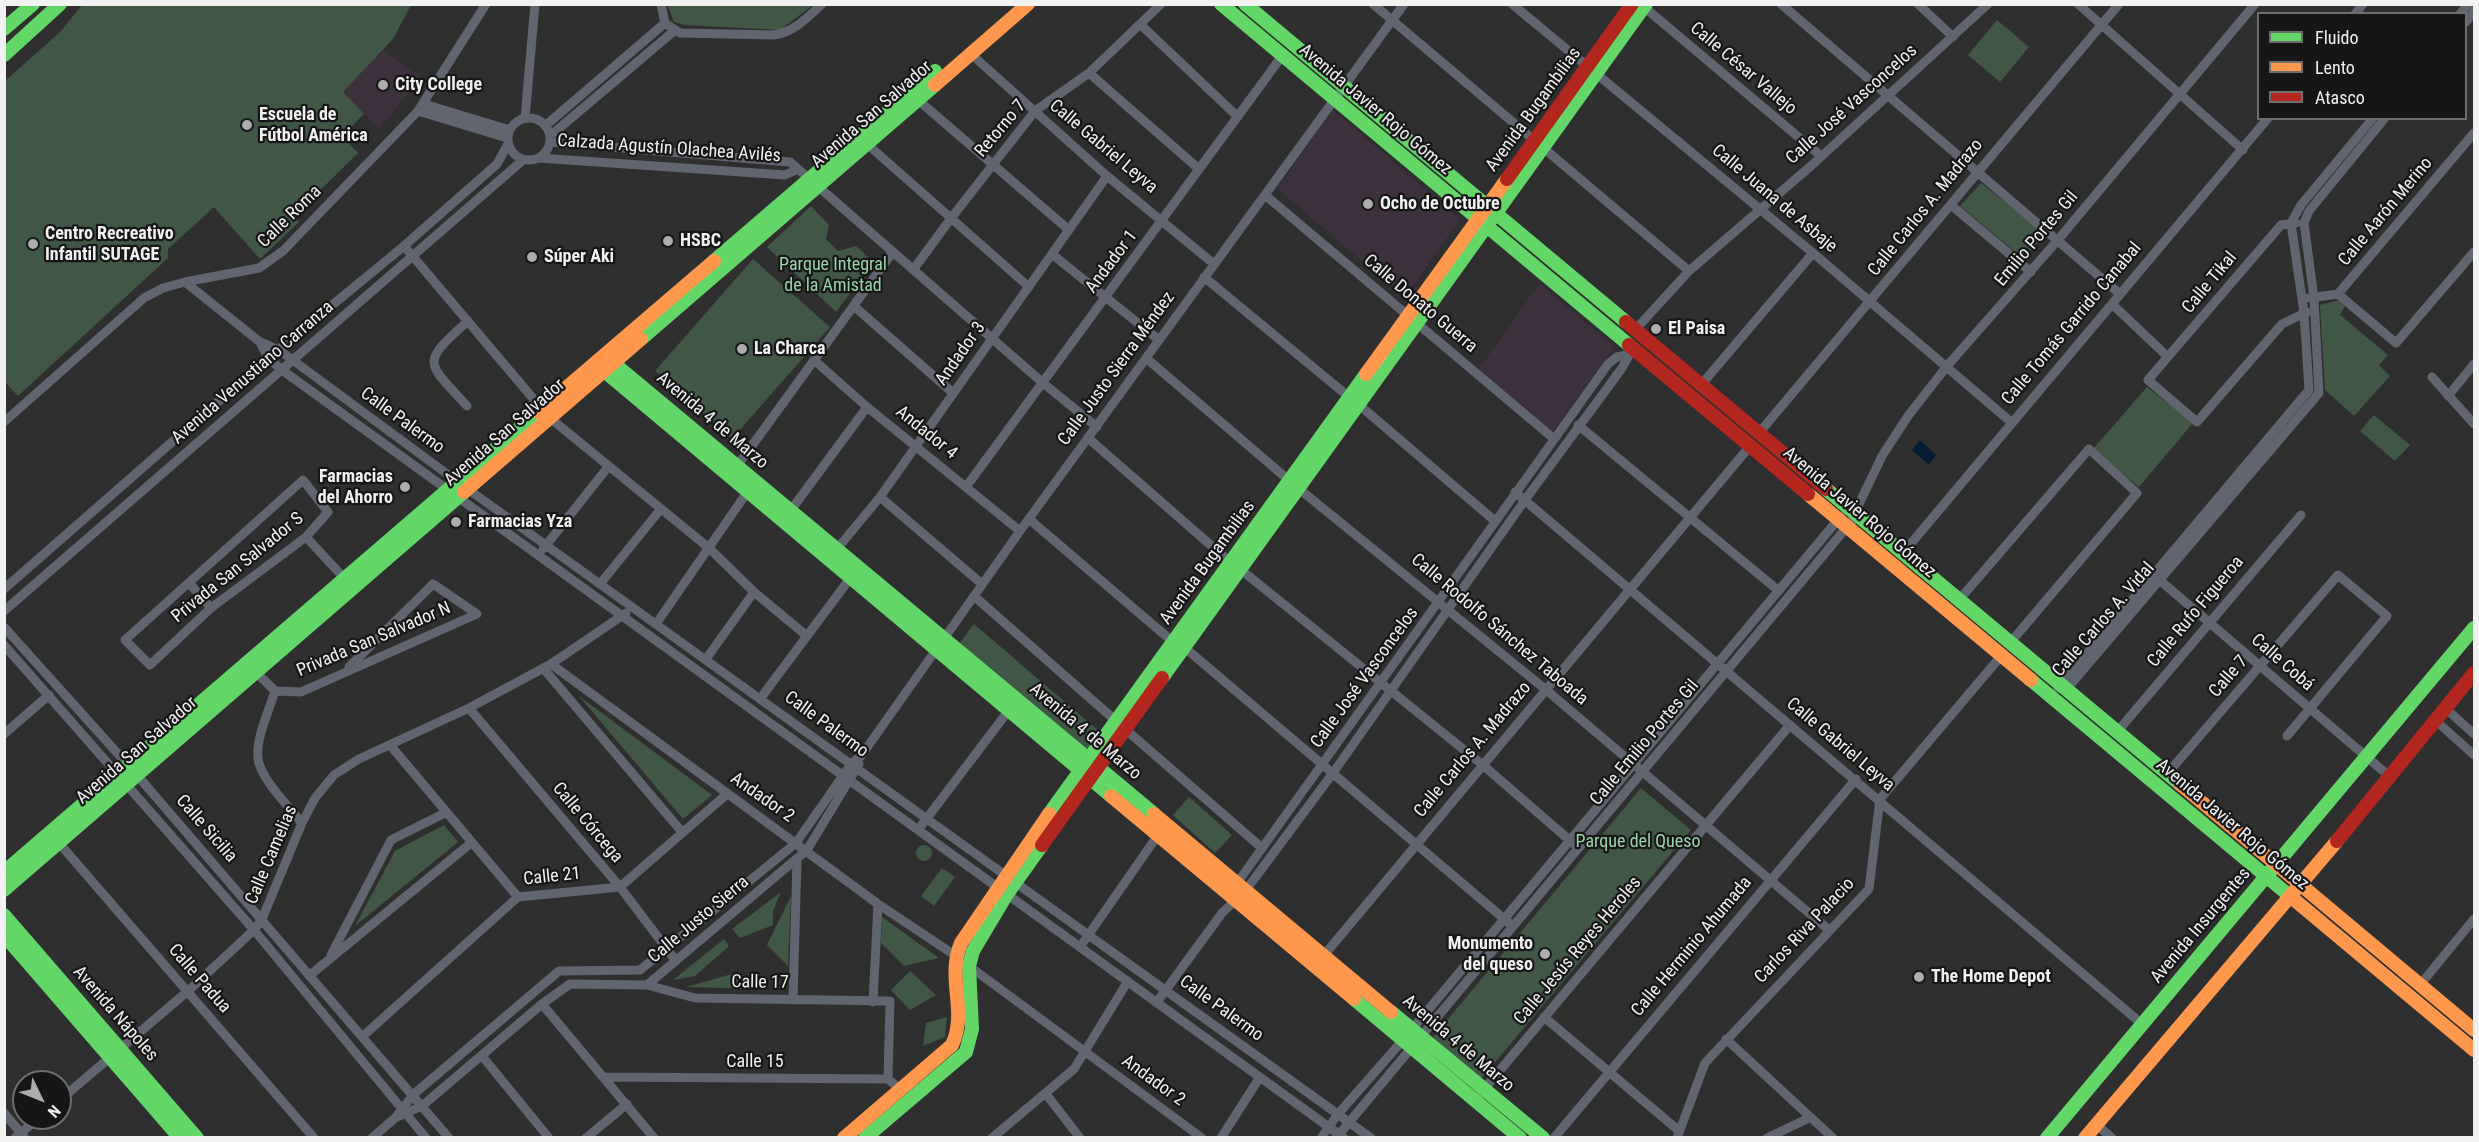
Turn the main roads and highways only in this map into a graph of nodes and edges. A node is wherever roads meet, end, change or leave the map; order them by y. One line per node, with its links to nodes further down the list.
1 (33, 4): 8 (main road)
2 (60, 4): 9 (main road)
3 (1012, 4): 10 (main road, Avenida San Salvador)
4 (1028, 4): 10 (main road, Avenida San Salvador)
5 (1221, 4): 12 (main road, Avenida Javier Rojo Gómez)
6 (1245, 4): 11 (main road, Avenida Javier Rojo Gómez)
7 (1641, 5): 11 (main road, Avenida Bugambilias)
8 (4, 29)
9 (4, 55)
10 (814, 183): 13 (main road, Avenida San Salvador)
11 (1491, 210): 12 (main road, Avenida Bugambilias); 21 (main road, Avenida Javier Rojo Gómez)
12 (1482, 222): 19 (main road, Avenida Bugambilias); 23 (main road, Avenida Javier Rojo Gómez)
13 (604, 363): 14 (main road, Avenida 4 de Marzo); 15 (main road, Avenida San Salvador)
14 (734, 470): 17 (main road, Avenida 4 de Marzo); 17 (main road, Avenida 4 de Marzo)
15 (458, 490): 20 (main road, Avenida San Salvador); 20 (main road, Avenida San Salvador)
16 (2475, 628): 21 (main road, Avenida Insurgentes)
17 (941, 644): 19 (main road, Avenida 4 de Marzo); 19 (main road, Avenida 4 de Marzo)
18 (2475, 673): 24 (main road)
19 (1090, 768): 26 (main road, Avenida Bugambilias); 27 (main road, Avenida 4 de Marzo); 27 (main road, Avenida 4 de Marzo)
20 (128, 774): 22 (main road, Avenida San Salvador); 25 (main road, Avenida San Salvador)
21 (2276, 865): 23 (main road, Avenida Insurgentes); 24 (main road, Avenida Javier Rojo Gómez)
22 (4, 872)
23 (2266, 876): 28 (main road, Avenida Javier Rojo Gómez); 39 (main road, Avenida Insurgentes)
24 (2301, 885): 28 (main road); 31 (main road, Avenida Javier Rojo Gómez)
25 (4, 890)
26 (1002, 890): 34 (main road, Avenida Bugambilias); 34 (main road, Avenida Bugambilias)
27 (1237, 892): 37 (main road, Avenida 4 de Marzo); 38 (main road, Avenida 4 de Marzo)
28 (2291, 897): 32 (main road, Avenida Javier Rojo Gómez); 40 (main road)
29 (4, 915): 33 (main road, Avenida Nápoles)
30 (4, 934): 33 (main road, Avenida Nápoles)
31 (2475, 1030)
32 (2475, 1050)
33 (116, 1053): 35 (main road, Avenida Nápoles); 36 (main road, Avenida Nápoles)
34 (856, 1135)
35 (180, 1137)
36 (197, 1137)
37 (1520, 1137)
38 (1543, 1137)
39 (2047, 1137)
40 (2085, 1137)

